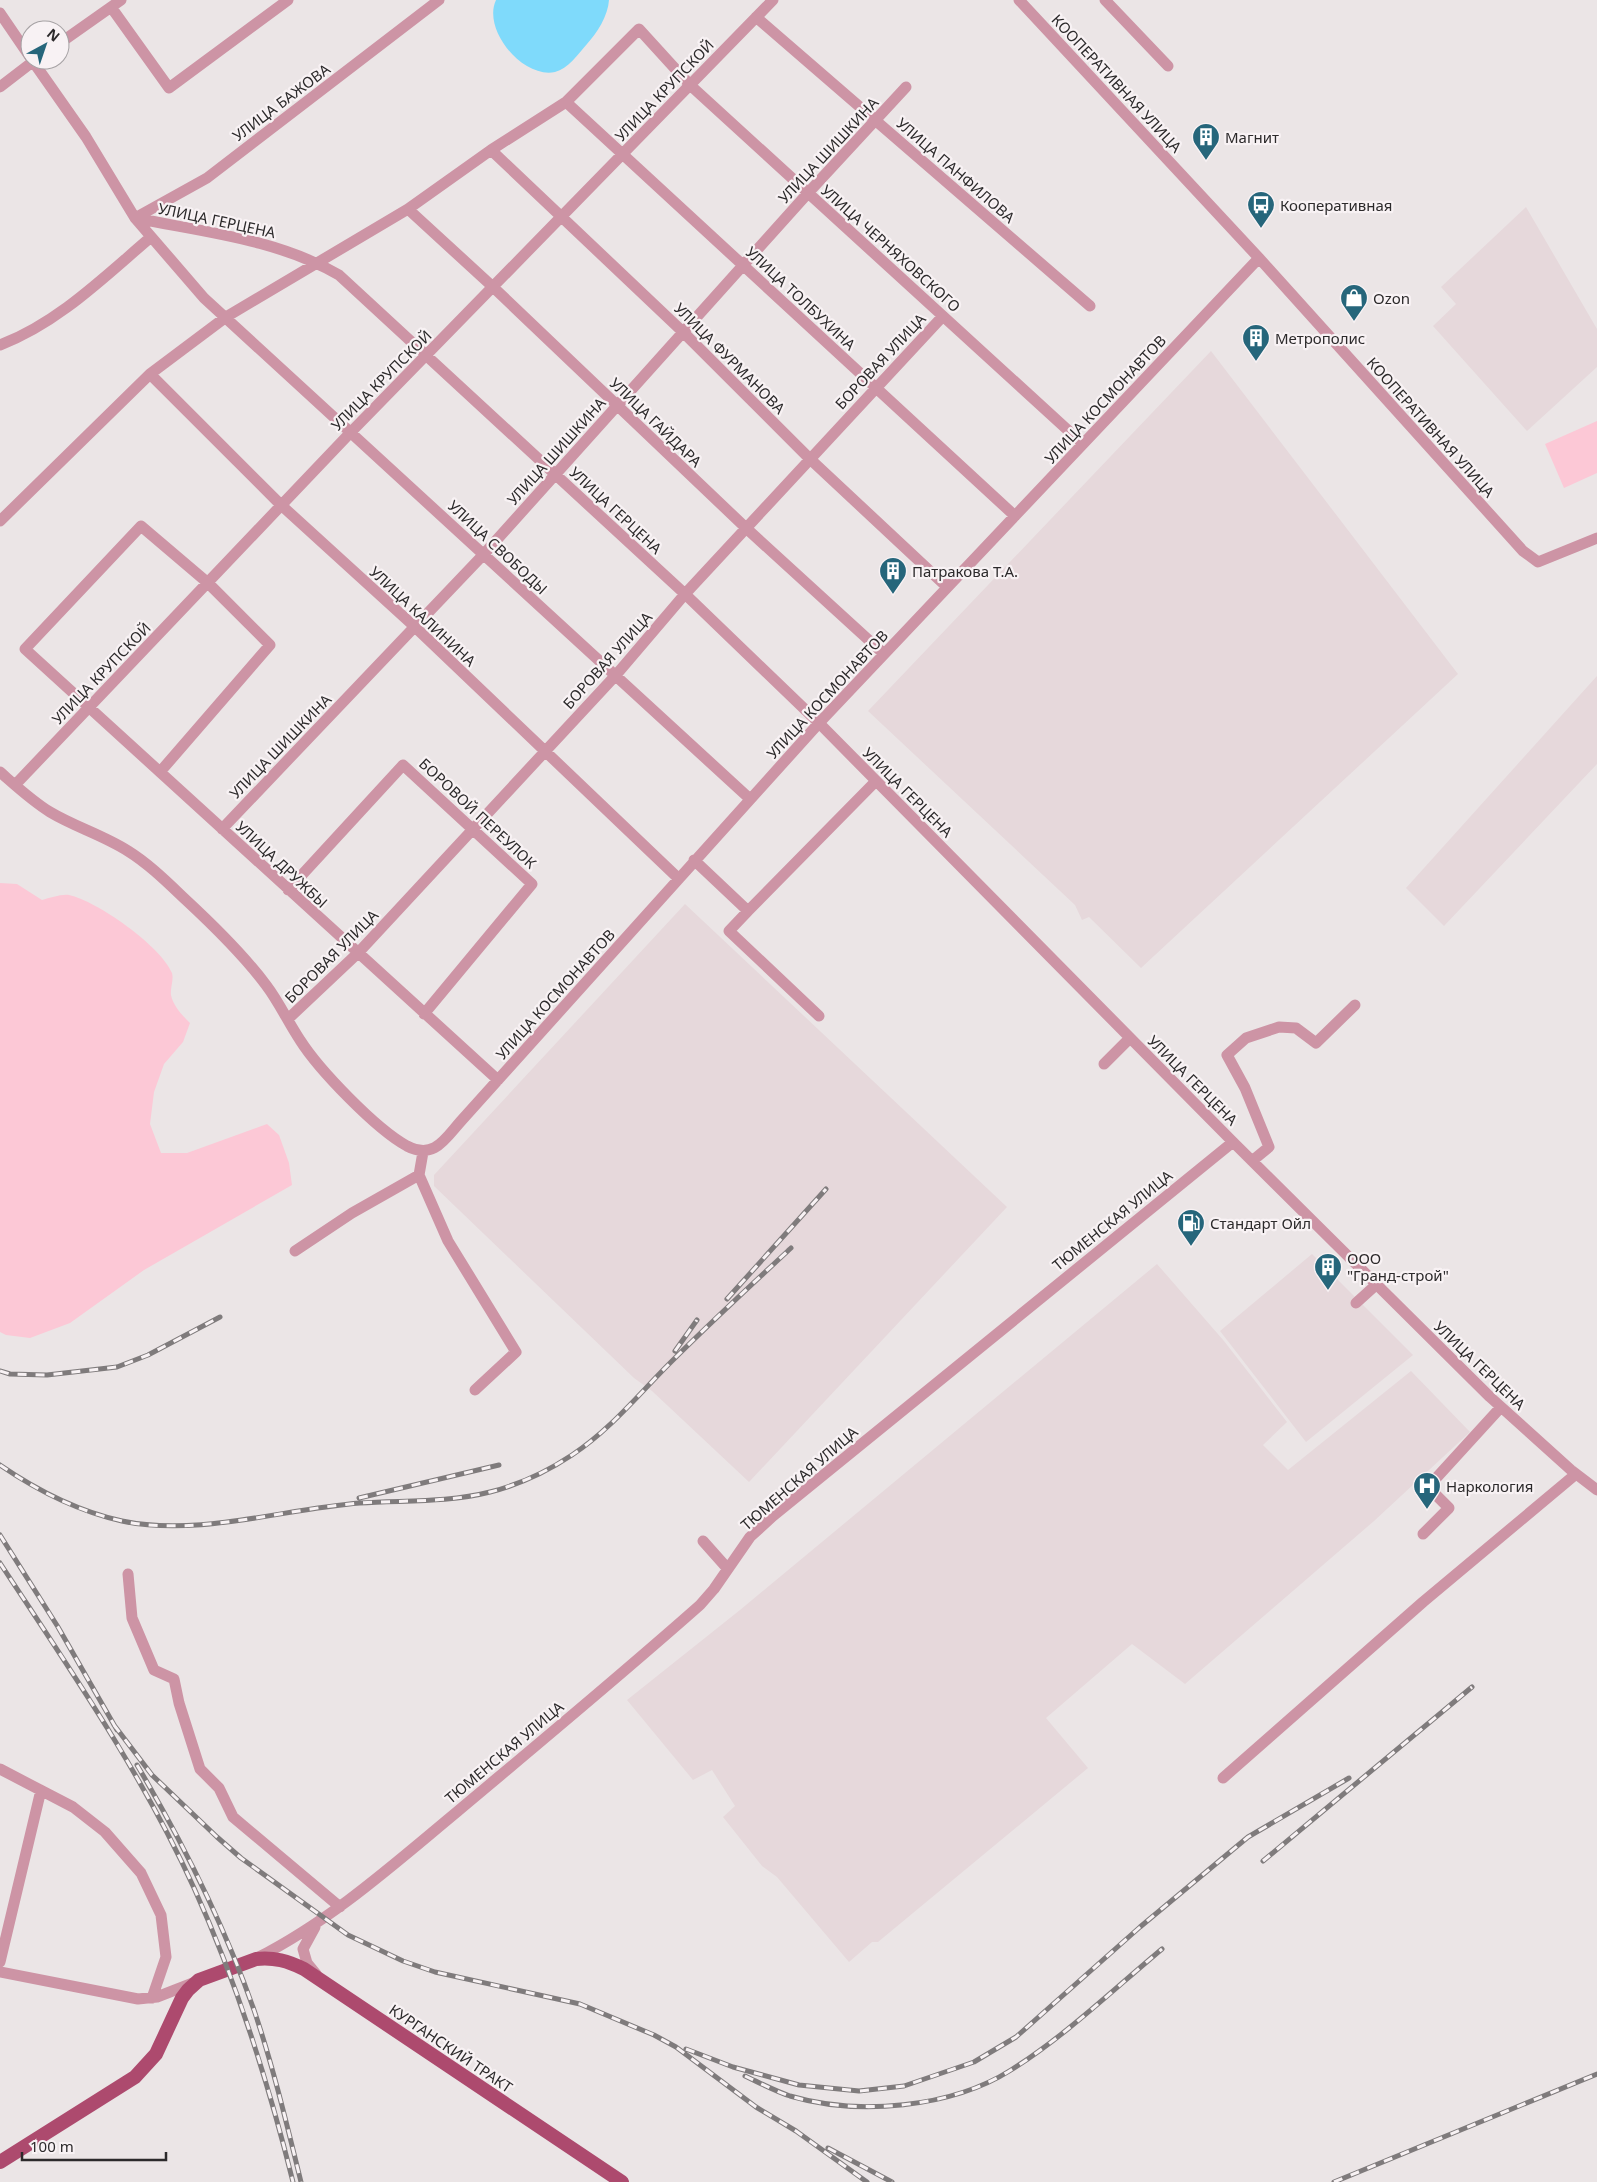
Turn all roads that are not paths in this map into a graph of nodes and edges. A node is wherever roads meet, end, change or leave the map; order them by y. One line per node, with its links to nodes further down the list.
1 (121, 0): 7 (street)
2 (288, 0): 7 (street)
3 (439, 0): 25 (street, УЛИЦА БАЖОВА)
4 (773, 0): 9 (street, УЛИЦА КРУПСКОЙ)
5 (1019, 0): 27 (street, КООПЕРАТИВНАЯ УЛИЦА)
6 (1105, 0): 12 (street)
7 (111, 7): 10 (street)
8 (0, 13): 11 (street)
9 (756, 17): 15 (street, УЛИЦА КРУПСКОЙ); 19 (street, УЛИЦА ПАНФИЛОВА)
10 (70, 36)
11 (20, 41)
12 (1168, 66)
13 (21, 70): 16 (street)
14 (40, 70): 25 (street)
15 (690, 85): 18 (street, УЛИЦА ЧЕРНЯХОВСКОГО); 21 (street, УЛИЦА КРУПСКОЙ); 22 (street, УЛИЦА ЧЕРНЯХОВСКОГО)
16 (0, 87)
17 (906, 88): 19 (street, УЛИЦА ШИШКИНА)
18 (566, 102): 20 (street); 21 (street, УЛИЦА ТОЛБУХИНА)
19 (876, 120): 22 (street, УЛИЦА ШИШКИНА); 31 (street, УЛИЦА ПАНФИЛОВА)
20 (492, 150): 23 (street); 24 (street, УЛИЦА ФУРМАНОВА)
21 (622, 154): 24 (street, УЛИЦА КРУПСКОЙ); 29 (street, УЛИЦА ТОЛБУХИНА)
22 (808, 193): 29 (street, УЛИЦА ШИШКИНА); 32 (street, УЛИЦА ЧЕРНЯХОВСКОГО)
23 (408, 209): 28 (street); 30 (street, УЛИЦА ГАЙДАРА)
24 (561, 217): 30 (street, УЛИЦА КРУПСКОЙ); 34 (street, УЛИЦА ФУРМАНОВА)
25 (135, 218): 26 (street, УЛИЦА СВОБОДЫ); 28 (street, УЛИЦА ГЕРЦЕНА)
26 (151, 237): 33 (street, УЛИЦА СВОБОДЫ); 35 (street)
27 (1259, 258): 41 (street, УЛИЦА КОСМОНАВТОВ); 48 (street, КООПЕРАТИВНАЯ УЛИЦА)
28 (317, 263): 33 (street); 36 (street, УЛИЦА ГЕРЦЕНА)
29 (743, 266): 34 (street, УЛИЦА ШИШКИНА); 38 (street, УЛИЦА ТОЛБУХИНА)
30 (493, 287): 36 (street, УЛИЦА КРУПСКОЙ); 39 (street, УЛИЦА ГАЙДАРА)
31 (1090, 306)
32 (943, 316): 38 (street, БОРОВАЯ УЛИЦА); 41 (street, УЛИЦА ЧЕРНЯХОВСКОГО)
33 (226, 317): 37 (street); 40 (street, УЛИЦА СВОБОДЫ)
34 (683, 332): 39 (street, УЛИЦА ШИШКИНА); 42 (street, УЛИЦА ФУРМАНОВА)
35 (0, 345)
36 (426, 356): 40 (street, УЛИЦА КРУПСКОЙ); 43 (street, УЛИЦА ГЕРЦЕНА)
37 (150, 374): 44 (street, УЛИЦА КАЛИНИНА); 46 (street)
38 (876, 388): 42 (street, БОРОВАЯ УЛИЦА); 45 (street, УЛИЦА ТОЛБУХИНА)
39 (616, 406): 43 (street, УЛИЦА ШИШКИНА); 47 (street, УЛИЦА ГАЙДАРА)
40 (351, 432): 44 (street, УЛИЦА КРУПСКОЙ); 49 (street, УЛИЦА СВОБОДЫ)
41 (1083, 444): 45 (street, УЛИЦА КОСМОНАВТОВ)
42 (810, 459): 47 (street, БОРОВАЯ УЛИЦА); 51 (street, УЛИЦА ФУРМАНОВА)
43 (555, 474): 49 (street, УЛИЦА ШИШКИНА); 52 (street, УЛИЦА ГЕРЦЕНА)
44 (281, 506): 50 (street, УЛИЦА КРУПСКОЙ); 53 (street, УЛИЦА КАЛИНИНА)
45 (1015, 516): 51 (street, УЛИЦА КОСМОНАВТОВ)
46 (0, 521)
47 (746, 528): 52 (street, БОРОВАЯ УЛИЦА); 54 (street, УЛИЦА ГАЙДАРА)
48 (1597, 538)
49 (484, 554): 53 (street, УЛИЦА ШИШКИНА); 55 (street, УЛИЦА СВОБОДЫ)
50 (208, 582): 56 (street, УЛИЦА КРУПСКОЙ); 56 (street, УЛИЦА ДРУЖБЫ); 60 (street)
51 (947, 587): 54 (street, УЛИЦА КОСМОНАВТОВ)
52 (685, 594): 55 (street, БОРОВАЯ УЛИЦА); 57 (street, УЛИЦА ГЕРЦЕНА)
53 (415, 627): 58 (street, УЛИЦА КАЛИНИНА); 64 (street, УЛИЦА ШИШКИНА)
54 (884, 654): 57 (street, УЛИЦА КОСМОНАВТОВ)
55 (616, 675): 58 (street, БОРОВАЯ УЛИЦА); 63 (street, УЛИЦА СВОБОДЫ)
56 (90, 707): 60 (street, УЛИЦА ДРУЖБЫ); 62 (street, УЛИЦА КРУПСКОЙ)
57 (819, 723): 61 (street, УЛИЦА ГЕРЦЕНА); 63 (street, УЛИЦА КОСМОНАВТОВ)
58 (546, 751): 65 (street, БОРОВАЯ УЛИЦА); 67 (street, УЛИЦА КАЛИНИНА)
59 (0, 772): 62 (street)
60 (160, 772): 64 (street, УЛИЦА ДРУЖБЫ)
61 (876, 781): 69 (street); 75 (street, УЛИЦА ГЕРЦЕНА)
62 (15, 786): 74 (street)
63 (750, 798): 66 (street, УЛИЦА КОСМОНАВТОВ)
64 (222, 828): 68 (street, УЛИЦА ДРУЖБЫ)
65 (474, 828): 68 (street, БОРОВОЙ ПЕРЕУЛОК); 70 (street, БОРОВАЯ УЛИЦА); 72 (street, БОРОВОЙ ПЕРЕУЛОК)
66 (694, 860): 67 (street, УЛИЦА КОСМОНАВТОВ); 69 (street)
67 (678, 878): 77 (street, УЛИЦА КОСМОНАВТОВ)
68 (288, 890): 70 (street, УЛИЦА ДРУЖБЫ)
69 (748, 911): 73 (street)
70 (358, 953): 72 (street, УЛИЦА ДРУЖБЫ); 74 (street, БОРОВАЯ УЛИЦА)
71 (1355, 1006): 80 (street)
72 (424, 1014): 77 (street, УЛИЦА ДРУЖБЫ)
73 (819, 1016)
74 (288, 1019): 79 (street)
75 (1130, 1038): 76 (street); 78 (street, УЛИЦА ГЕРЦЕНА)
76 (1104, 1064)
77 (498, 1080): 79 (street, УЛИЦА КОСМОНАВТОВ)
78 (1233, 1142): 80 (street, УЛИЦА ГЕРЦЕНА); 91 (street, ТЮМЕНСКАЯ УЛИЦА)
79 (423, 1152): 81 (street)
80 (1252, 1161): 83 (street, УЛИЦА ГЕРЦЕНА)
81 (419, 1175): 82 (street); 85 (street)
82 (295, 1250)
83 (1376, 1284): 84 (street); 86 (street, УЛИЦА ГЕРЦЕНА)
84 (1356, 1303)
85 (475, 1390)
86 (1501, 1407): 87 (street, УЛИЦА ГЕРЦЕНА); 89 (street)
87 (1576, 1474): 88 (street, УЛИЦА ГЕРЦЕНА); 94 (street)
88 (1597, 1490)
89 (1423, 1534)
90 (703, 1541): 91 (street)
91 (727, 1568): 96 (street, ТЮМЕНСКАЯ УЛИЦА)
92 (128, 1574): 96 (street)
93 (0, 1770): 95 (street)
94 (1223, 1778)
95 (41, 1790): 99 (street); 103 (street)
96 (340, 1907): 97 (street, ТЮМЕНСКАЯ УЛИЦА)
97 (319, 1923): 98 (street, ТЮМЕНСКАЯ УЛИЦА); 102 (street)
98 (256, 1959): 101 (main road); 102 (main road, КУРГАНСКИЙ ТРАКТ)
99 (0, 1962)
100 (0, 1972): 103 (street)
101 (199, 1980): 103 (street); 104 (main road)
102 (326, 1984): 105 (main road, КУРГАНСКИЙ ТРАКТ)
103 (152, 1998)
104 (0, 2162)
105 (622, 2182)

